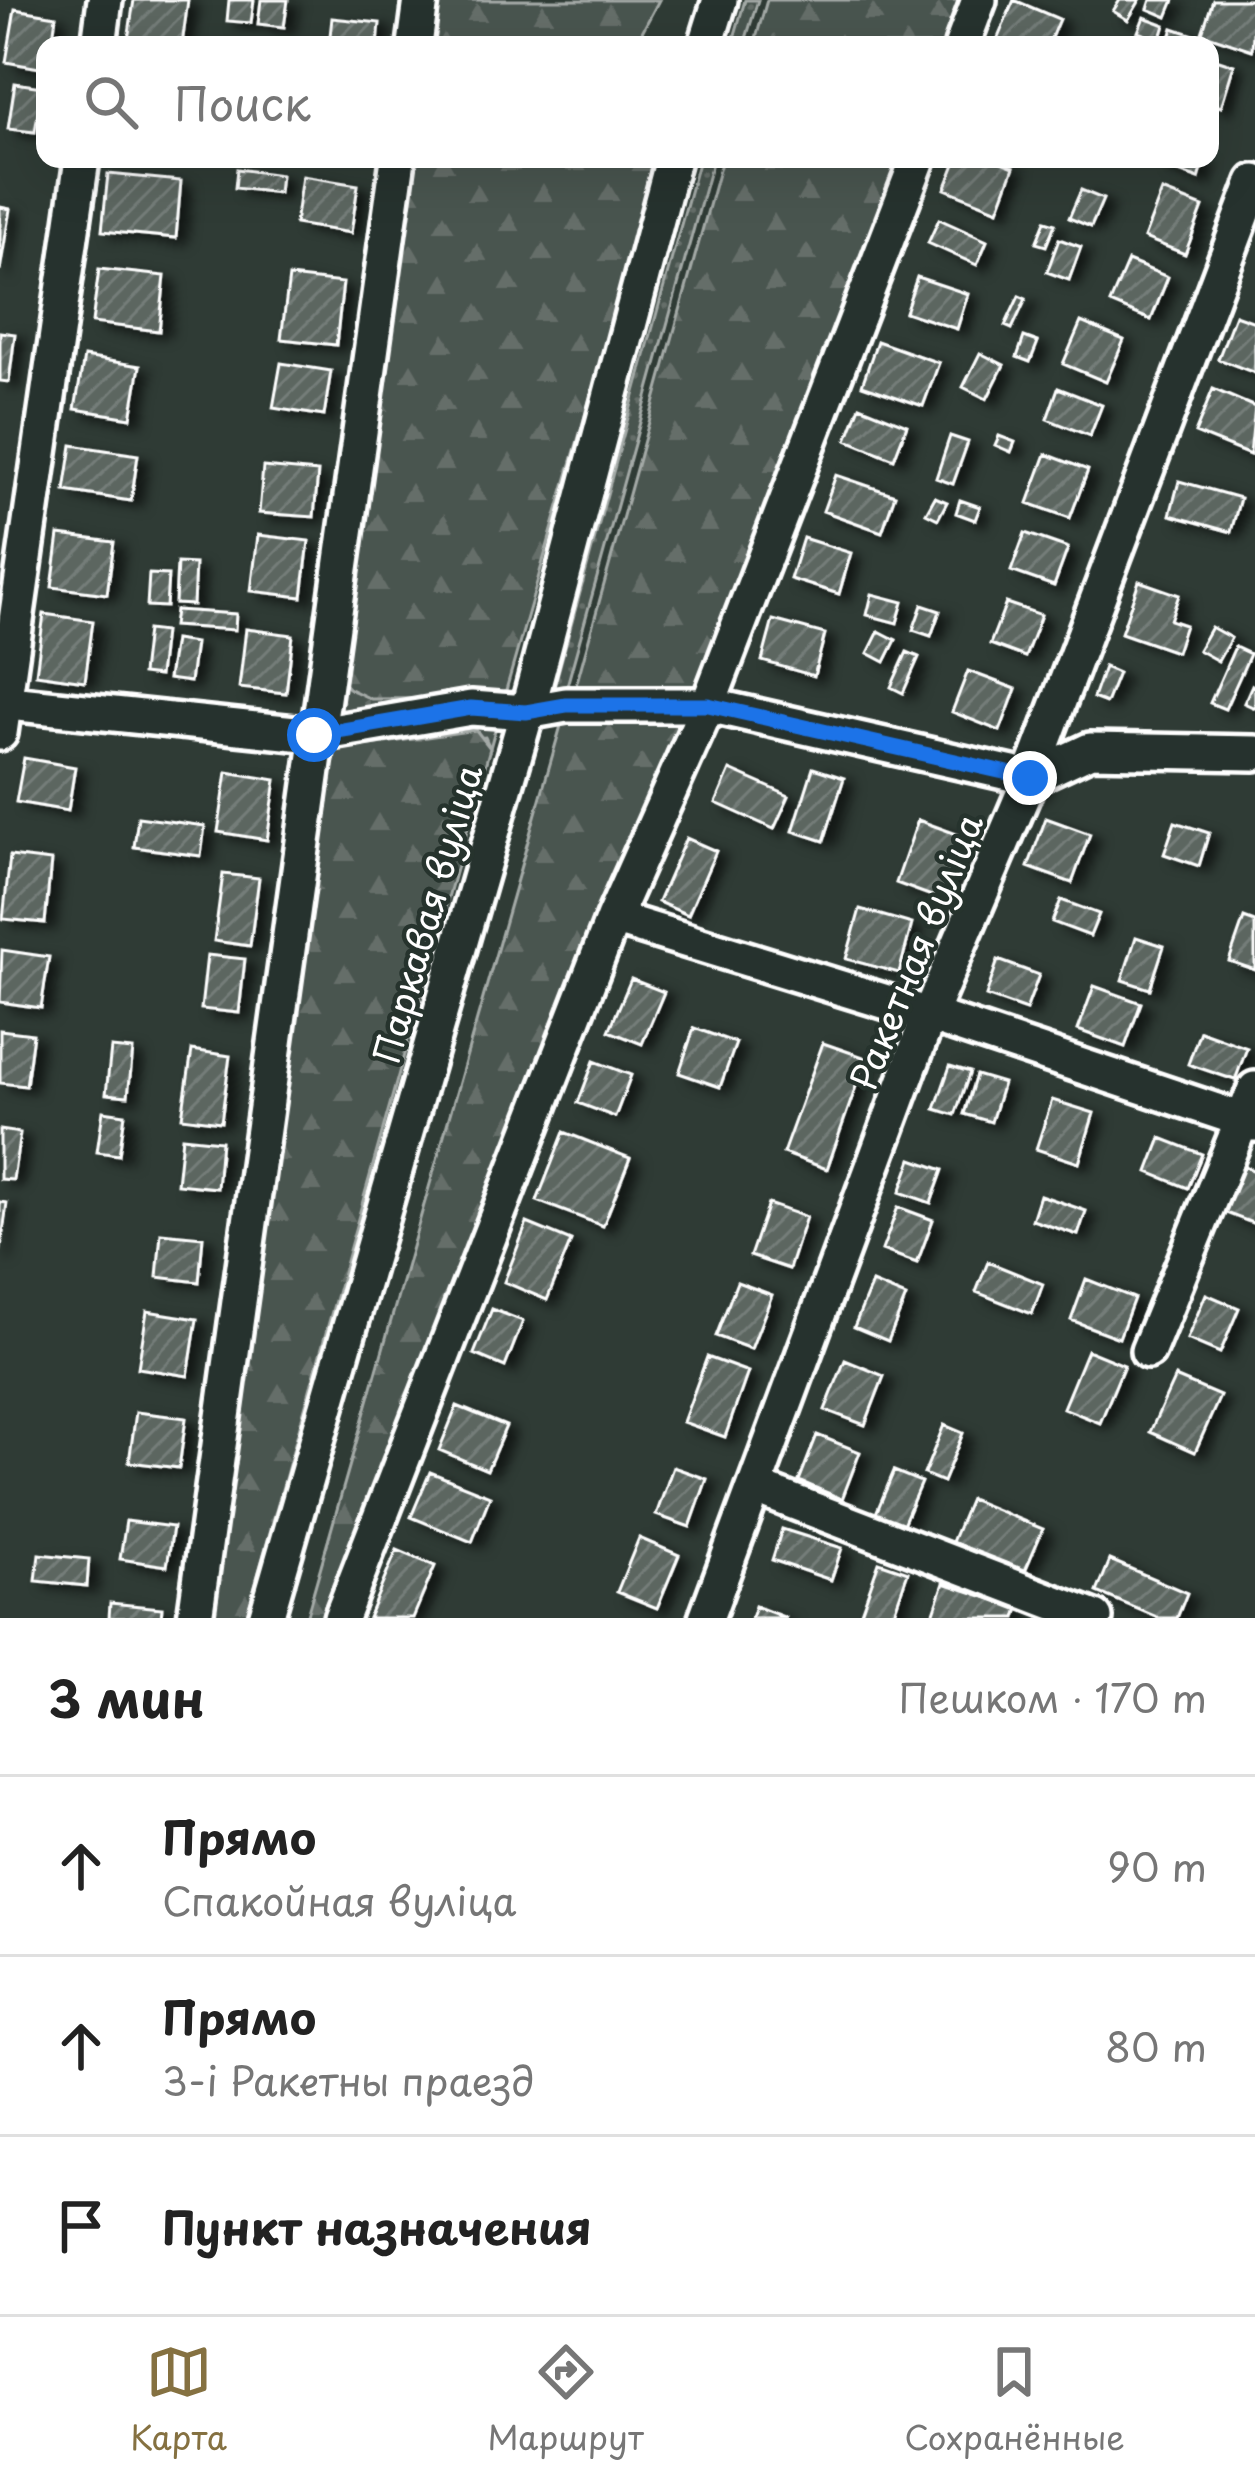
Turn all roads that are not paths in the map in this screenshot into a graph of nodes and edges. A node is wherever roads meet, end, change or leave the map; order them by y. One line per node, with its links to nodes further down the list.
1 (106, 0): 5 (street)
2 (421, 0): 6 (street)
3 (720, 0): 7 (street)
4 (979, 0): 8 (street)
5 (100, 36)
6 (416, 36)
7 (709, 36)
8 (965, 36)
9 (81, 168): 15 (street)
10 (397, 168): 17 (street)
11 (671, 168): 16 (street, Паркавая вуліца)
12 (915, 168): 14 (street)
13 (1255, 182): 19 (street, Ракетная вуліца)
14 (708, 705): 16 (street); 19 (street); 20 (street)
15 (1, 712): 17 (street)
16 (526, 712): 17 (street); 26 (street, Паркавая вуліца)
17 (314, 735): 25 (street)
18 (1255, 753): 19 (street)
19 (1030, 778): 21 (street, Ракетная вуліца)
20 (613, 918): 21 (street); 27 (street)
21 (929, 1015): 22 (street); 24 (street, Ракетная вуліца)
22 (1251, 1111): 23 (street)
23 (1148, 1351)
24 (757, 1489): 28 (street, Ракетная вуліца); 29 (street)
25 (196, 1618)
26 (266, 1618)
27 (341, 1618)
28 (706, 1618)
29 (1096, 1618)

